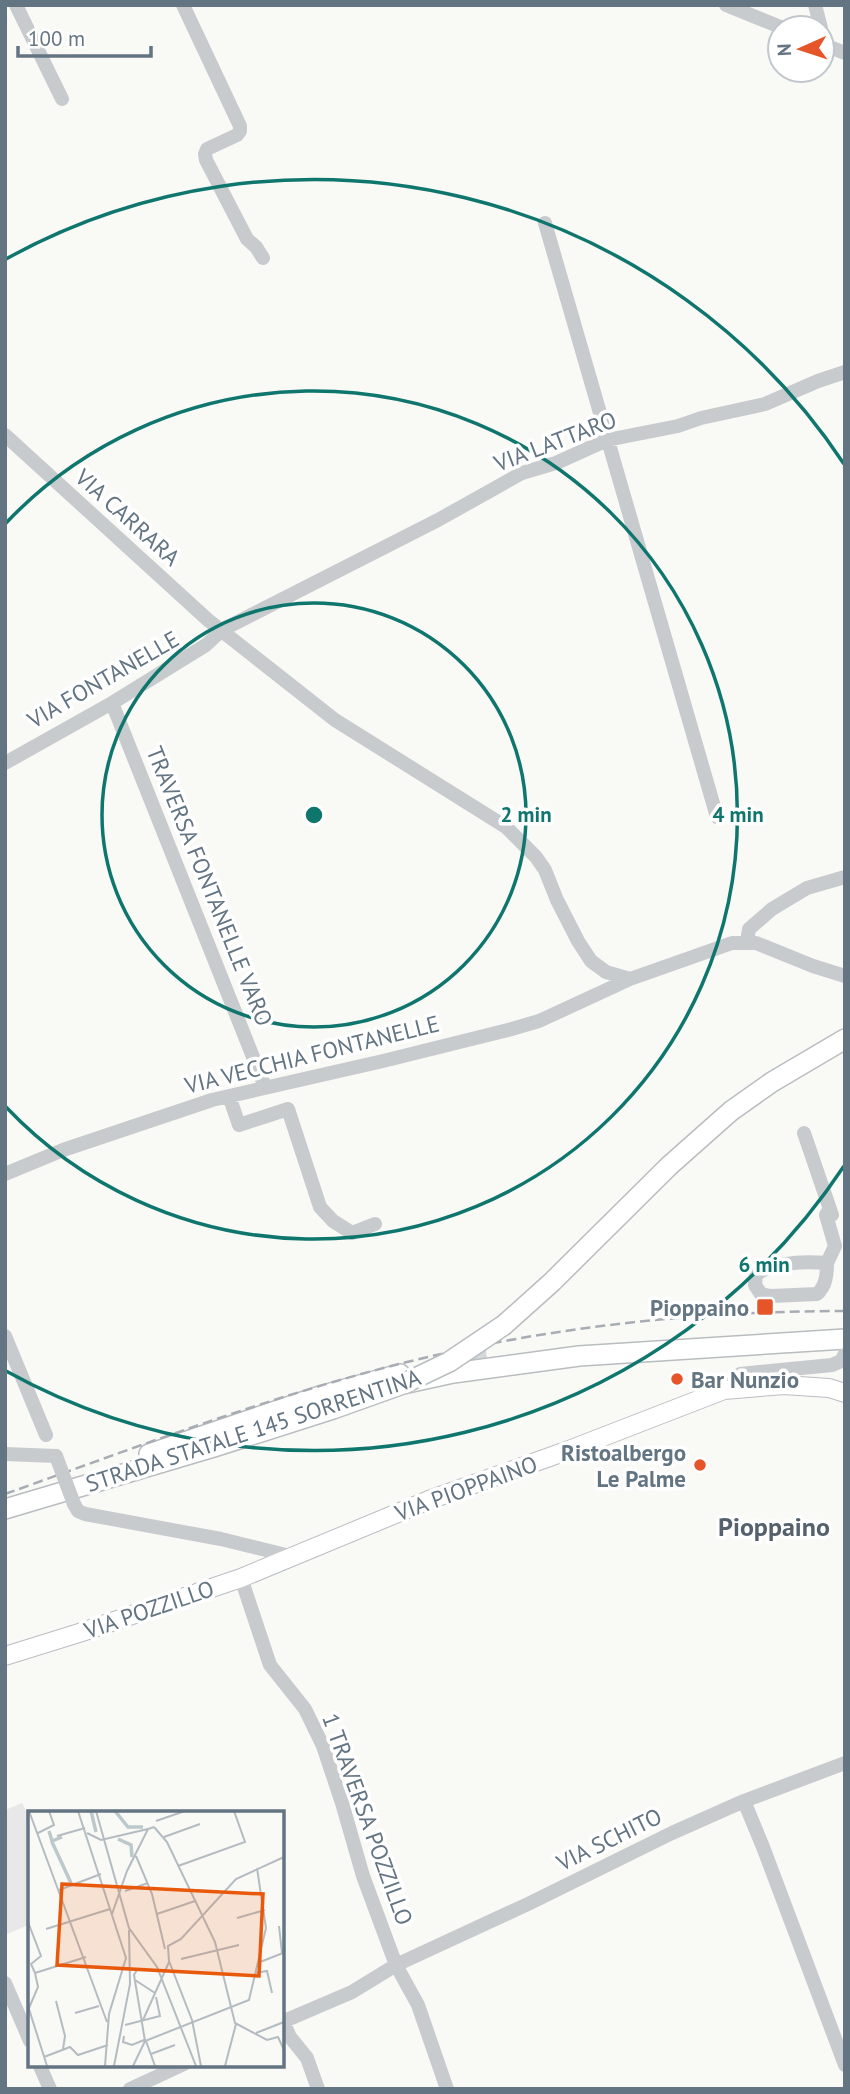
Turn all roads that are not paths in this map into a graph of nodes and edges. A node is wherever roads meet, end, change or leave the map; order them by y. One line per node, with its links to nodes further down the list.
1 (16, 5): 5 (street)
2 (183, 5): 7 (street)
3 (726, 5): 4 (street)
4 (766, 21)
5 (62, 99)
6 (545, 223): 10 (street)
7 (263, 258)
8 (845, 372): 10 (street, VIA LATTARO)
9 (5, 435): 11 (street, VIA CARRARA)
10 (607, 440): 11 (street, VIA LATTARO); 14 (street)
11 (222, 630): 12 (street, VIA FONTANELLE); 18 (street, VIA CARRARA)
12 (112, 703): 13 (street, VIA FONTANELLE); 20 (street, TRAVERSA FONTANELLE VARO)
13 (5, 764)
14 (717, 817)
15 (845, 877): 16 (street)
16 (747, 942): 17 (street); 18 (street, VIA VECCHIA FONTANELLE)
17 (845, 976)
18 (630, 979): 20 (street, VIA VECCHIA FONTANELLE)
19 (845, 1039): 33 (highway, STRADA STATALE 145 SORRENTINA, bridge)
20 (265, 1087): 21 (street, VIA VECCHIA FONTANELLE)
21 (229, 1096): 23 (street, VIA VECCHIA FONTANELLE); 25 (street)
22 (804, 1133): 24 (street)
23 (5, 1174)
24 (830, 1209): 26 (street); 27 (street)
25 (375, 1224)
26 (845, 1254)
27 (827, 1263): 27 (street)
28 (5, 1336): 36 (street)
29 (845, 1339): 30 (highway)
30 (751, 1345): 32 (highway); 33 (highway, bridge)
31 (845, 1354): 34 (street)
32 (487, 1358)
33 (405, 1378): 38 (highway, STRADA STATALE 145 SORRENTINA); 38 (highway)
34 (734, 1388): 35 (main road, VIA PIOPPAINO); 40 (main road, VIA PIOPPAINO)
35 (845, 1392)
36 (46, 1435)
37 (5, 1454): 40 (street, bridge)
38 (38, 1499): 39 (highway, STRADA STATALE 145 SORRENTINA)
39 (5, 1509)
40 (290, 1556): 41 (main road, VIA POZZILLO)
41 (241, 1578): 42 (main road, VIA POZZILLO); 45 (street, 1 TRAVERSA POZZILLO)
42 (5, 1656)
43 (845, 1763): 44 (street, VIA SCHITO)
44 (744, 1801): 45 (street, VIA SCHITO); 50 (street)
45 (396, 1965): 47 (street, VIA SCHITO); 56 (street)
46 (5, 1983): 49 (street)
47 (284, 2021)
48 (284, 2026): 55 (street)
49 (28, 2036)
50 (845, 2065)
51 (41, 2066): 53 (street)
52 (180, 2066): 54 (street)
53 (50, 2089)
54 (130, 2089)
55 (318, 2089)
56 (447, 2089)

